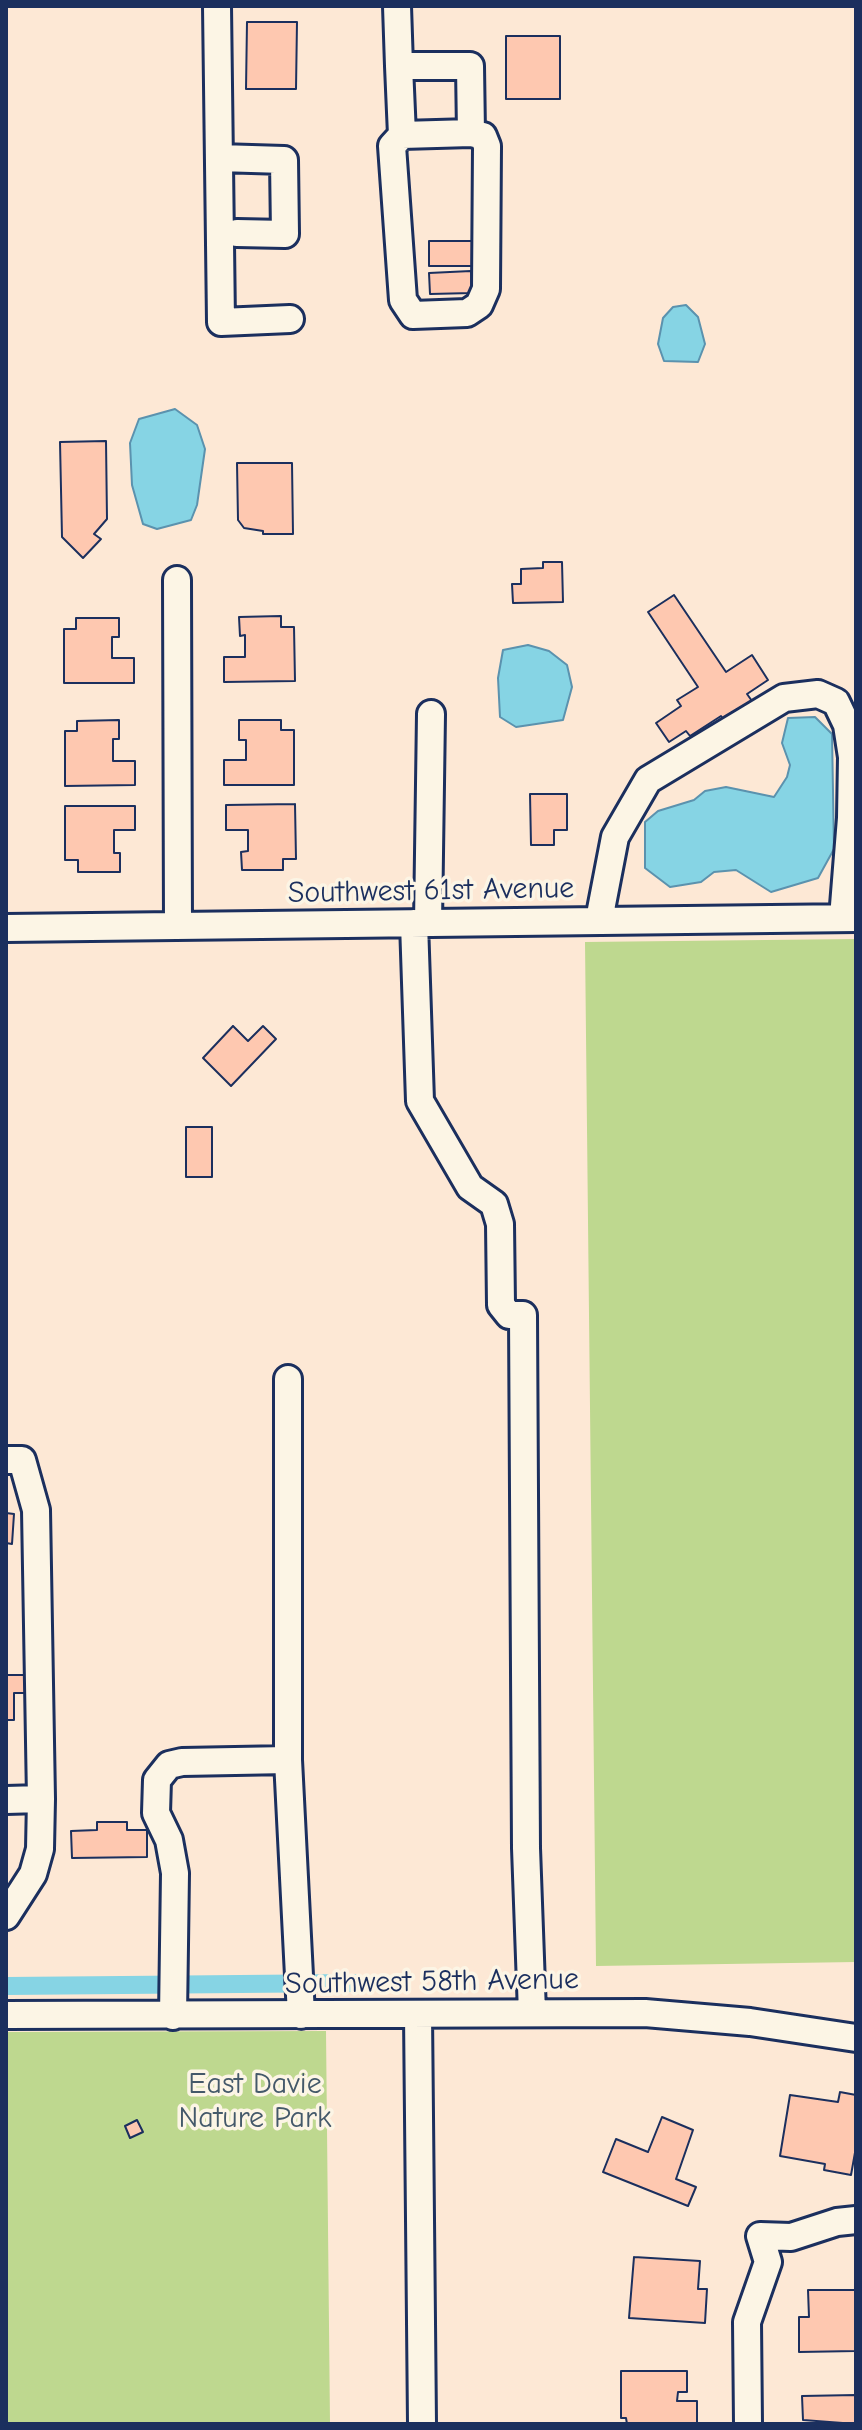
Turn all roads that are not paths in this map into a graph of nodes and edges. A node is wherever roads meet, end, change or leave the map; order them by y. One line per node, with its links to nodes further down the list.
1 (217, 6): 6 (street)
2 (397, 6): 3 (street)
3 (399, 66): 4 (street); 5 (street)
4 (471, 133): 5 (street); 5 (street)
5 (402, 135)
6 (219, 158): 7 (street); 8 (street)
7 (237, 233)
8 (290, 319)
9 (177, 580): 14 (street)
10 (431, 714): 13 (street)
11 (849, 918): 12 (street, Southwest 61st Avenue); 12 (street)
12 (599, 920): 13 (street, Southwest 61st Avenue)
13 (421, 923): 14 (street, Southwest 61st Avenue); 24 (street)
14 (178, 926): 15 (street, Southwest 61st Avenue)
15 (6, 928)
16 (288, 1379): 18 (street)
17 (6, 1460): 19 (street)
18 (288, 1760): 22 (street); 23 (street)
19 (41, 1799): 20 (street); 21 (street)
20 (6, 1800)
21 (6, 1916)
22 (174, 1998): 23 (street, Southwest 58th Avenue); 26 (street, Southwest 58th Avenue)
23 (301, 2009): 25 (street, Southwest 58th Avenue)
24 (532, 2013): 25 (street, Southwest 58th Avenue); 27 (street, Southwest 58th Avenue)
25 (418, 2014): 29 (street)
26 (6, 2015)
27 (856, 2038)
28 (856, 2220): 30 (street)
29 (422, 2424)
30 (748, 2424)

